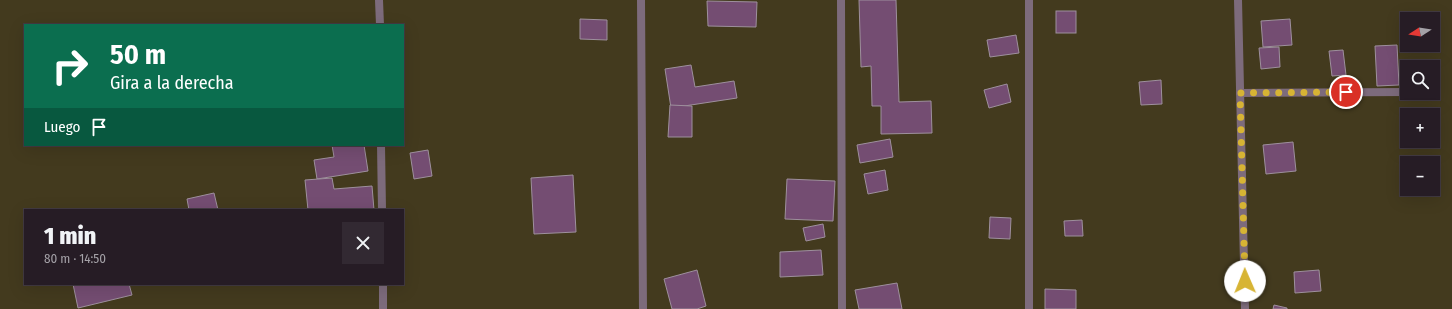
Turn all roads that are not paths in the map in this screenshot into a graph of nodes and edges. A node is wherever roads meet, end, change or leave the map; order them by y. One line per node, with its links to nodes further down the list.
1 (379, 0): 6 (street)
2 (640, 0): 13 (street)
3 (841, 0): 14 (street)
4 (1029, 0): 15 (street)
5 (1238, 0): 8 (street)
6 (380, 24)
7 (1400, 92): 8 (street)
8 (1240, 93): 16 (street)
9 (381, 146): 10 (street)
10 (382, 209)
11 (383, 285): 12 (street)
12 (383, 309)
13 (643, 309)
14 (842, 309)
15 (1030, 309)
16 (1245, 309)

